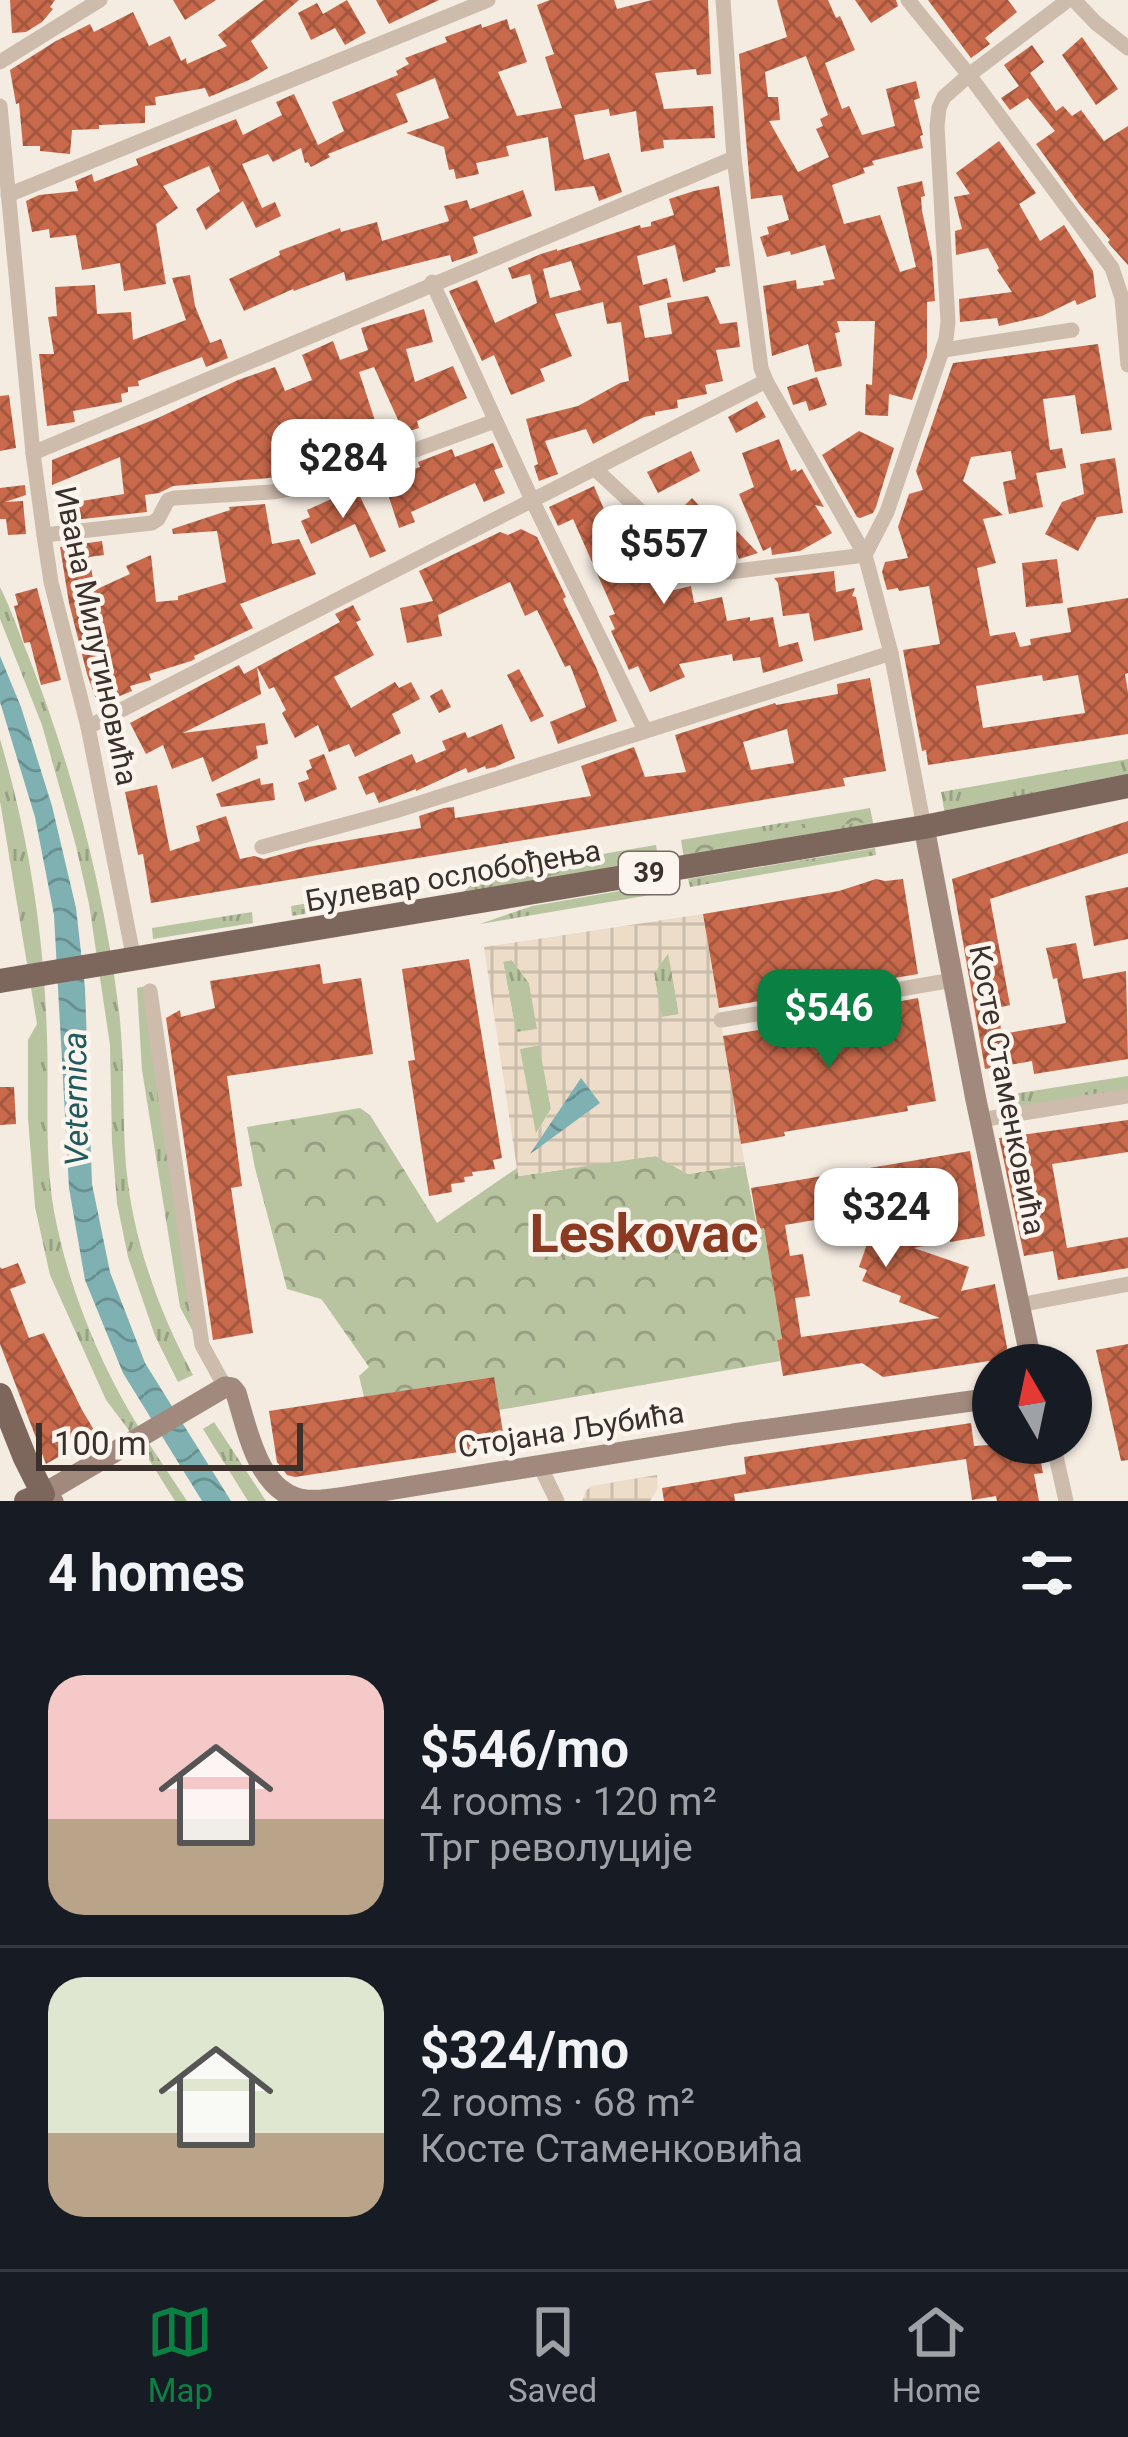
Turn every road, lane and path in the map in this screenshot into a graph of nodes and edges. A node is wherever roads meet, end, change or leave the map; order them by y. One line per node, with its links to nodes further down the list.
1 (100, 0): 7 (street)
2 (488, 0): 11 (street)
3 (723, 0): 10 (street)
4 (908, 0): 8 (street)
5 (1071, 0): 6 (street); 8 (street)
6 (1128, 48)
7 (0, 62)
8 (969, 75): 13 (street); 15 (street)
9 (0, 110): 11 (street, Ивана Милутиновића)
10 (734, 158): 12 (street); 17 (street)
11 (8, 195): 19 (street, Ивана Милутиновића)
12 (432, 283): 18 (street); 19 (street)
13 (1126, 324): 16 (street)
14 (1072, 330): 15 (street)
15 (944, 350): 23 (street)
16 (1128, 364)
17 (766, 381): 20 (street); 23 (street)
18 (496, 421): 21 (street); 22 (street)
19 (33, 453): 22 (street, Ивана Милутиновића)
20 (595, 469): 21 (street); 23 (street)
21 (532, 502): 25 (street); 26 (street)
22 (44, 535): 25 (street, Ивана Милутиновића)
23 (865, 554): 24 (street)
24 (891, 653): 26 (street); 28 (street)
25 (88, 727): 30 (street, Ивана Милутиновића)
26 (645, 730): 29 (street)
27 (1128, 786): 28 (main road, Булевар ослобођења / 39)
28 (924, 827): 30 (main road, Булевар ослобођења / 39); 31 (street, Косте Стаменковића)
29 (262, 847)
30 (123, 961): 32 (main road, Булевар ослобођења / 39)
31 (953, 980): 34 (street); 36 (street, Косте Стаменковића)
32 (0, 981)
33 (150, 991): 40 (street)
34 (721, 1020)
35 (1128, 1096): 36 (street)
36 (980, 1120): 38 (street, Косте Стаменковића)
37 (1128, 1284): 38 (street)
38 (1018, 1305): 39 (street, Косте Стаменковића)
39 (1027, 1344)
40 (225, 1388): 45 (street); 46 (street, Стојана Љубића)
41 (0, 1395): 45 (main road)
42 (972, 1401): 44 (street, Стојана Љубића)
43 (1058, 1464): 48 (street)
44 (540, 1466): 46 (street, Стојана Љубића); 47 (street)
45 (41, 1499)
46 (294, 1499)
47 (556, 1501)
48 (1066, 1501)

